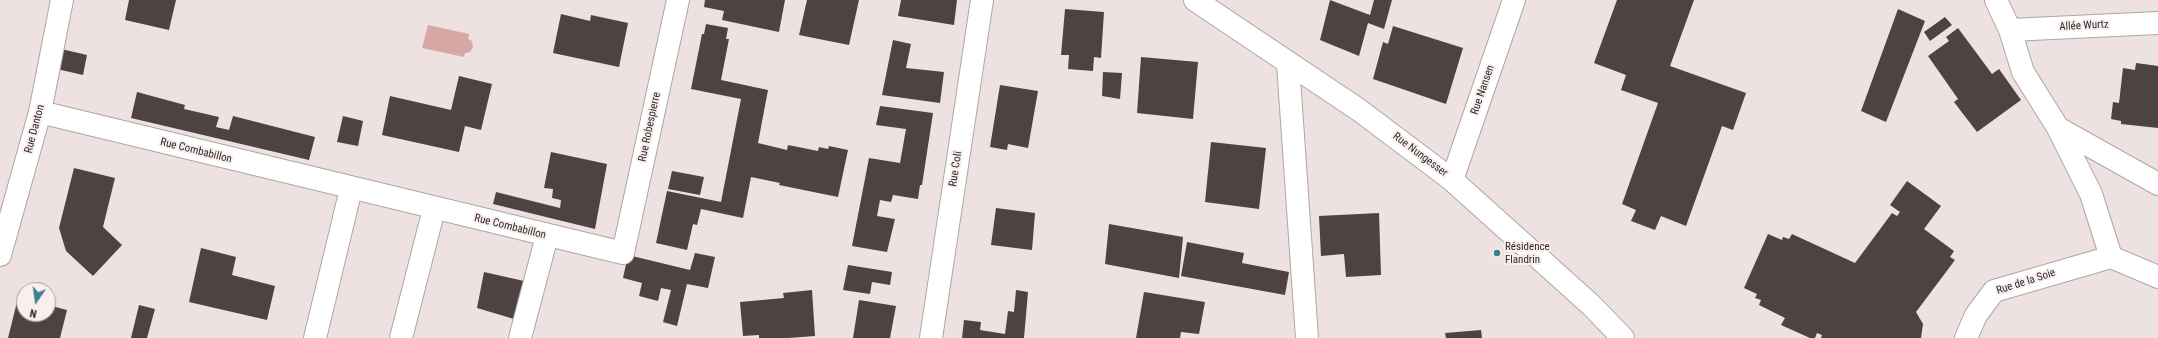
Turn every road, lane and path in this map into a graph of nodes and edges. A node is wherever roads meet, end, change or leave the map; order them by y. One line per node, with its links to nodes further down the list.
1 (62, 0): 10 (street, Rue Danton)
2 (678, 0): 17 (street, Rue Robespierre)
3 (982, 0): 24 (street, Rue Coli)
4 (1195, 0): 9 (street, Rue Nungesser)
5 (1514, 0): 12 (street, Rue Nansen)
6 (1996, 0): 8 (street)
7 (2158, 23): 8 (street, Allée Wurtz)
8 (2010, 30): 11 (street)
9 (1288, 64): 12 (street, Rue Nungesser); 25 (street)
10 (40, 112): 14 (street, Rue Combabillon); 18 (street, Rue Danton)
11 (2058, 128): 13 (street); 19 (street)
12 (1452, 180): 26 (street, Rue Nungesser)
13 (2158, 184)
14 (351, 189): 15 (street, Rue Combabillon); 21 (street)
15 (434, 209): 16 (street, Rue Combabillon); 22 (street)
16 (546, 236): 17 (street, Rue Combabillon); 23 (street)
17 (623, 253)
18 (0, 255)
19 (2111, 257): 20 (street); 27 (street, Rue de la Soie)
20 (2158, 277)
21 (315, 338)
22 (401, 338)
23 (520, 338)
24 (931, 338)
25 (1307, 338)
26 (1624, 338)
27 (1966, 338)

